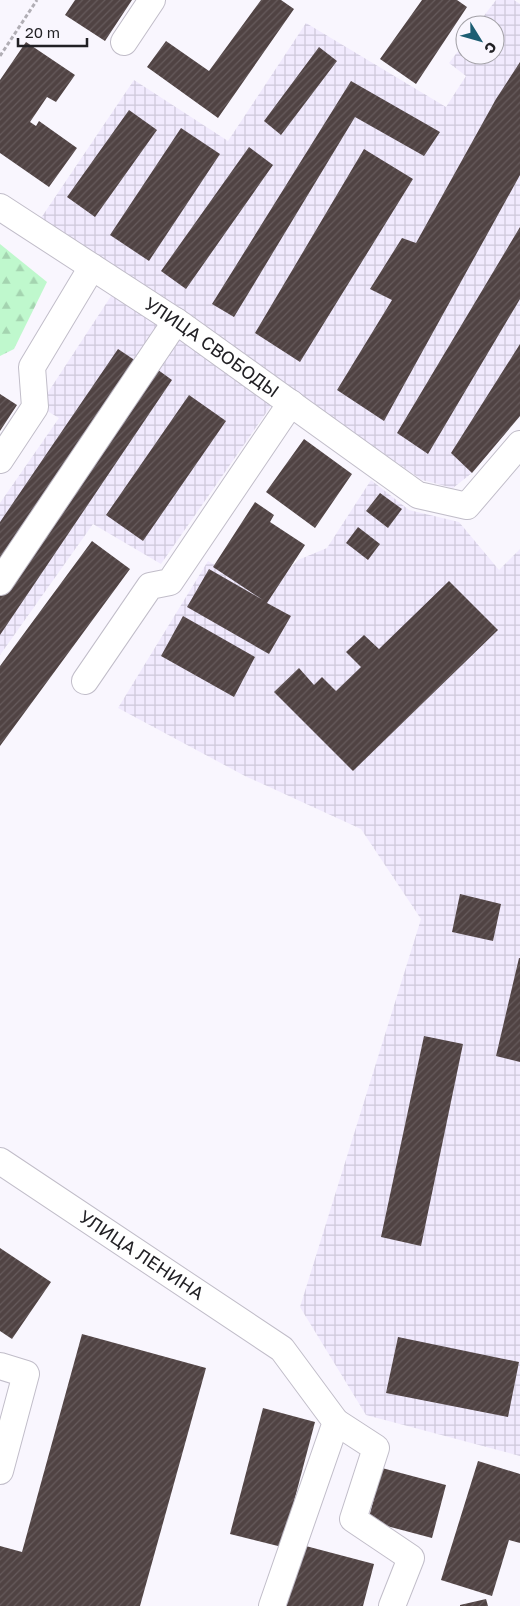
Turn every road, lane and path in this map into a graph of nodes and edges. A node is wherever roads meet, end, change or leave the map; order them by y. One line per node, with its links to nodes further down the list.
1 (37, 0): 4 (path)
2 (152, 0): 3 (street)
3 (124, 42)
4 (0, 56)
5 (0, 207): 6 (street, УЛИЦА СВОБОДЫ)
6 (92, 267): 7 (street, УЛИЦА СВОБОДЫ); 10 (street)
7 (176, 322): 8 (street, УЛИЦА СВОБОДЫ); 11 (street)
8 (291, 403): 9 (street, УЛИЦА СВОБОДЫ); 12 (street)
9 (520, 444)
10 (0, 460)
11 (0, 582)
12 (85, 681)
13 (0, 1161): 15 (street, УЛИЦА ЛЕНИНА)
14 (0, 1366): 16 (street)
15 (336, 1422): 17 (street); 18 (street)
16 (0, 1471)
17 (272, 1606)
18 (392, 1606)

